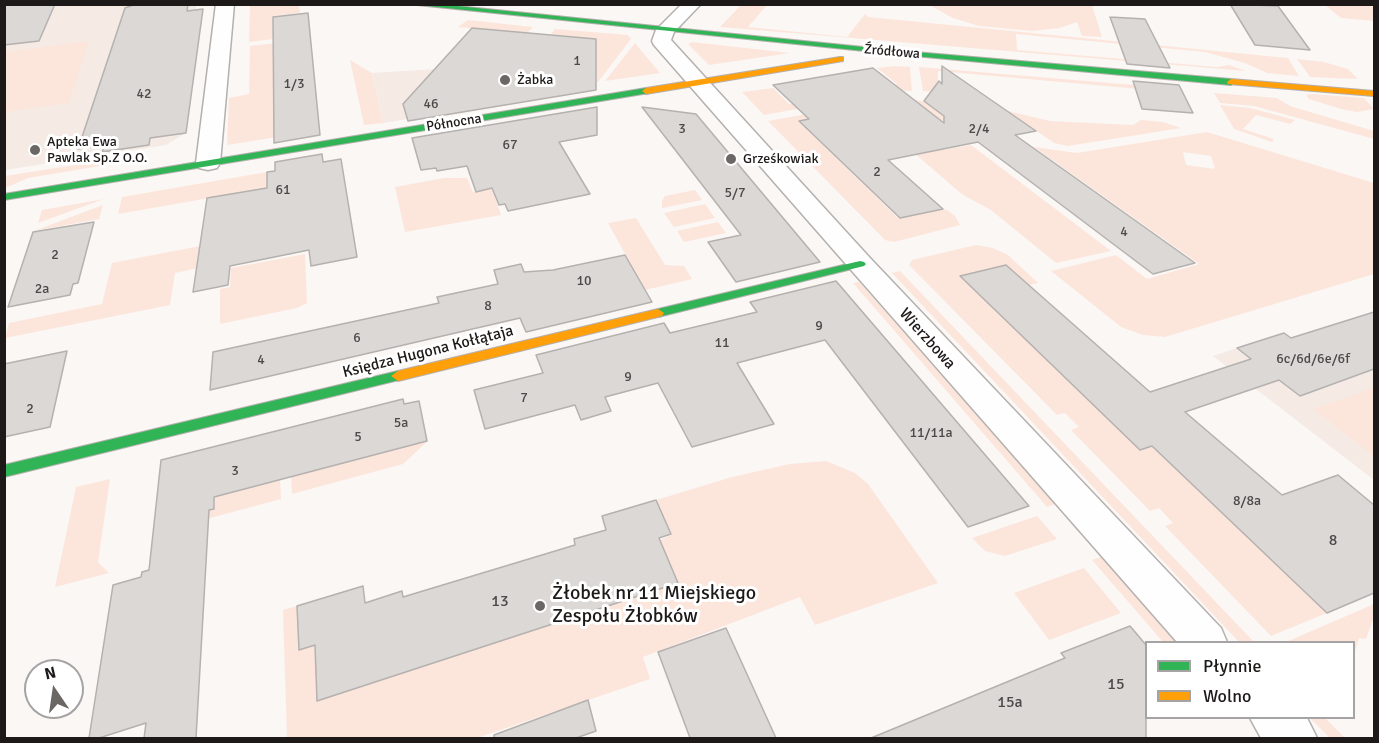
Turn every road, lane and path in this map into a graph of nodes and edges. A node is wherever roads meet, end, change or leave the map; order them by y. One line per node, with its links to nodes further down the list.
1 (225, 4): 8 (street)
2 (410, 4): 4 (street, Źródłowa)
3 (693, 4): 4 (street)
4 (665, 30): 5 (street, Źródłowa); 6 (street, Wierzbowa)
5 (903, 53): 6 (street, Północna); 7 (street, Źródłowa)
6 (698, 82): 8 (street, Północna); 10 (street, Wierzbowa)
7 (1374, 94)
8 (208, 163): 9 (street, Północna)
9 (4, 197)
10 (860, 264): 11 (street, Księdza Hugona Kołłątaja); 12 (street, Wierzbowa)
11 (4, 471)
12 (1204, 641)
13 (1276, 719): 14 (street)
14 (1293, 738)

